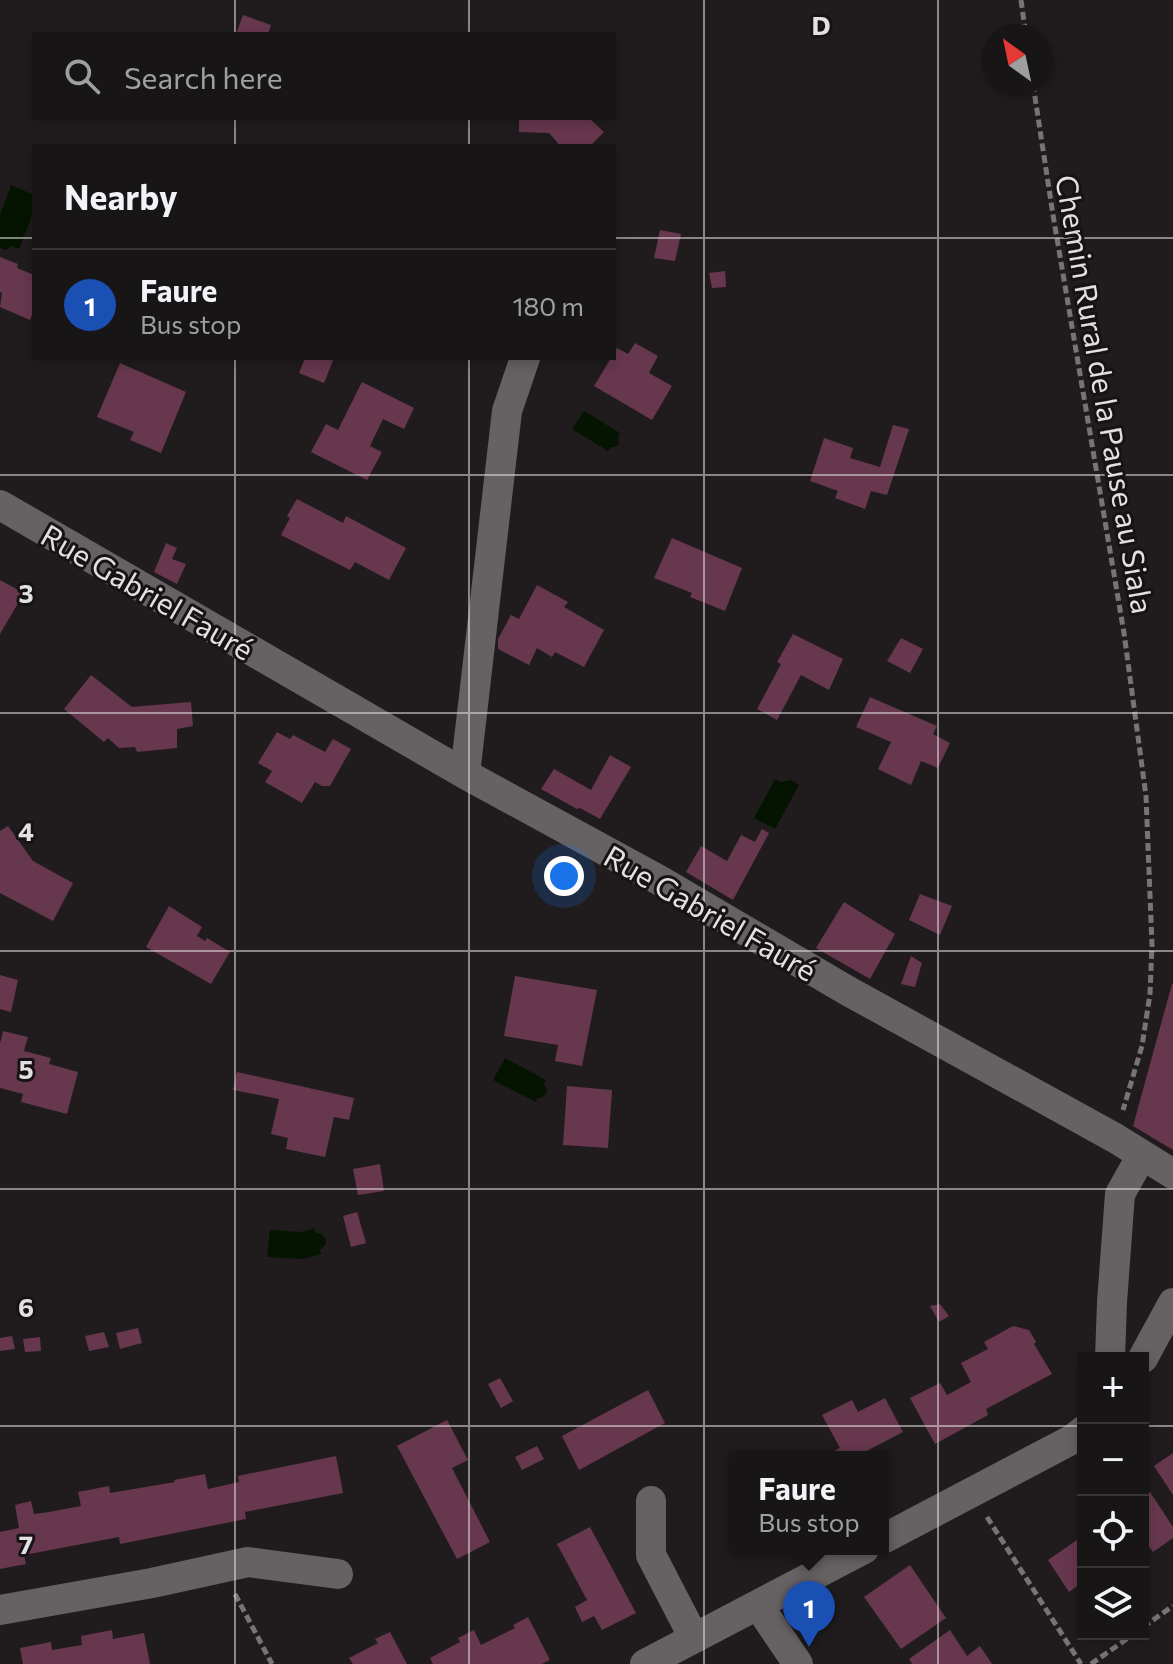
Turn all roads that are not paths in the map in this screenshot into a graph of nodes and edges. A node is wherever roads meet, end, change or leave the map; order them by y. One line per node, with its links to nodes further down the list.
1 (524, 360): 3 (street)
2 (0, 505): 3 (street, Rue Gabriel Fauré)
3 (465, 774): 4 (street, Rue Gabriel Fauré)
4 (1142, 1155): 5 (street, Rue Gabriel Fauré); 7 (street)
5 (1173, 1174)
6 (1173, 1303): 8 (street)
7 (1110, 1352)
8 (1146, 1352)
9 (1077, 1436): 11 (street)
10 (651, 1501): 16 (street)
11 (889, 1536)
12 (853, 1555): 14 (street)
13 (338, 1574): 15 (street)
14 (758, 1605): 16 (street); 18 (street)
15 (0, 1610)
16 (694, 1638): 17 (street)
17 (645, 1664)
18 (798, 1664)

